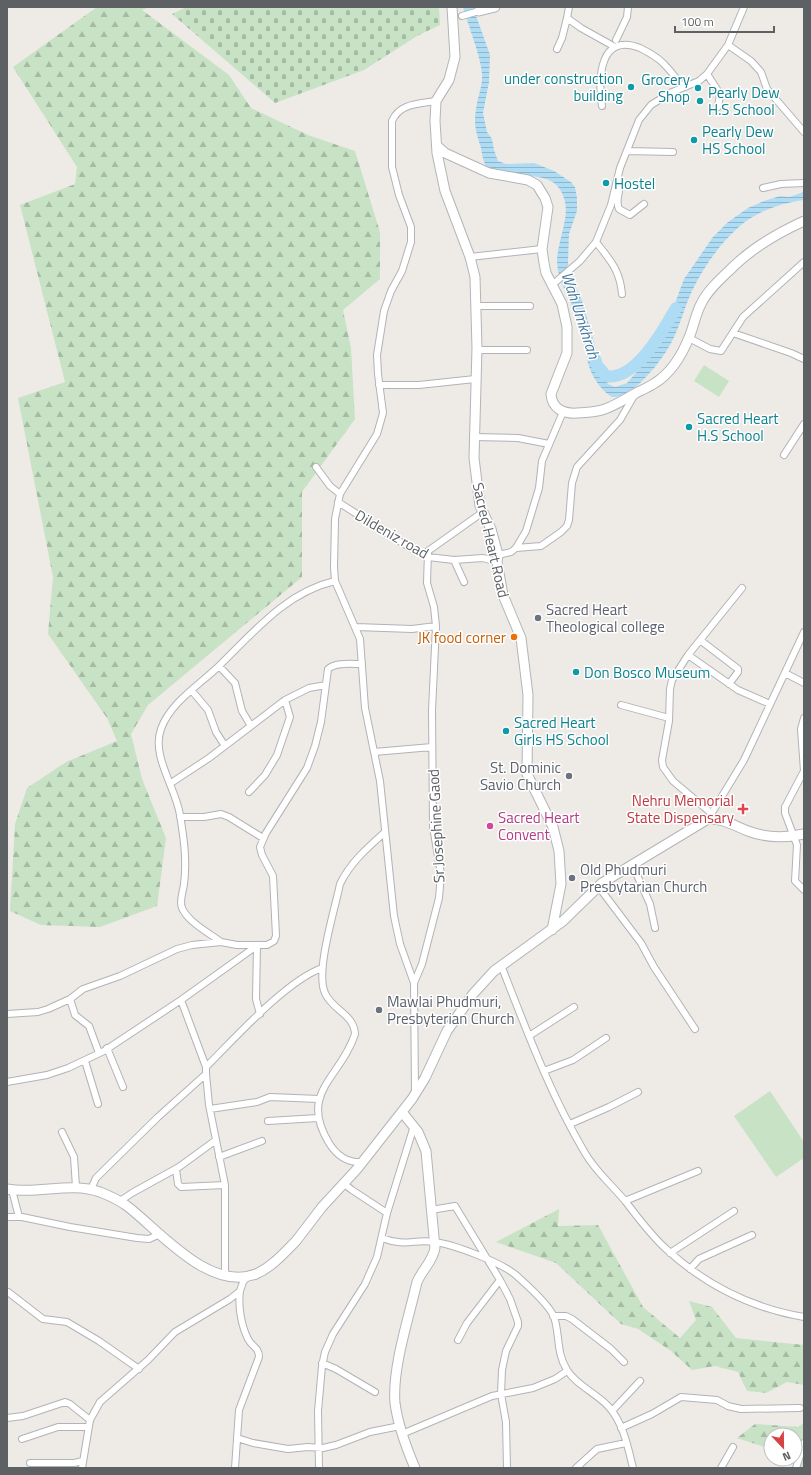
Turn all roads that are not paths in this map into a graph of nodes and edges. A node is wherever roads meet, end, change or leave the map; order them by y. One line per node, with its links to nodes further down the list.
1 (452, 7): 9 (street)
2 (495, 7): 6 (street)
3 (569, 7): 8 (street)
4 (628, 7): 10 (street)
5 (744, 7): 11 (street)
6 (479, 11): 7 (street)
7 (462, 16): 9 (street)
8 (567, 18): 12 (street); 13 (street)
9 (453, 21): 16 (street)
10 (616, 40)
11 (728, 45): 14 (street); 19 (street)
12 (615, 47): 15 (street); 17 (street)
13 (557, 49)
14 (707, 74): 15 (street); 18 (street)
15 (683, 87): 21 (street)
16 (436, 101): 20 (street, Sacred Heart Road); 42 (street)
17 (602, 106)
18 (718, 107)
19 (804, 132)
20 (436, 146): 29 (street); 30 (street, Sacred Heart Road)
21 (627, 151): 22 (street); 23 (street)
22 (673, 152)
23 (617, 181): 26 (street); 28 (street)
24 (804, 183): 25 (street)
25 (763, 188)
26 (644, 204)
27 (804, 221): 37 (street)
28 (596, 242): 32 (street); 33 (street)
29 (542, 249): 30 (street); 32 (street)
30 (470, 257): 34 (street, Sacred Heart Road)
31 (804, 262): 36 (street)
32 (555, 282): 44 (street)
33 (622, 294)
34 (476, 306): 35 (street); 38 (street, Sacred Heart Road)
35 (530, 306)
36 (733, 333): 37 (street); 40 (street)
37 (689, 338): 43 (street)
38 (477, 350): 39 (street); 41 (street, Sacred Heart Road)
39 (527, 350)
40 (804, 359)
41 (475, 379): 42 (street); 46 (street, Sacred Heart Road)
42 (379, 386): 50 (street)
43 (636, 393): 44 (street); 53 (street)
44 (563, 412): 47 (street)
45 (804, 424): 48 (street)
46 (473, 437): 47 (street); 52 (street, Sacred Heart Road)
47 (549, 444): 53 (street)
48 (784, 455)
49 (316, 466): 50 (street)
50 (340, 494): 51 (street)
51 (338, 502): 54 (street, Dildeniz road); 57 (street)
52 (483, 512): 54 (street); 55 (street, Sacred Heart Road)
53 (516, 548): 55 (street)
54 (428, 557): 56 (street, Dildeniz road); 60 (street, Sr Josephine Gaod)
55 (497, 558): 56 (street, Dildeniz road); 92 (street, Sacred Heart Road)
56 (454, 560): 58 (street)
57 (335, 581): 61 (street); 66 (street)
58 (464, 582)
59 (742, 588): 63 (street)
60 (436, 626): 61 (street); 79 (street, Sr Josephine Gaod)
61 (356, 627): 65 (street)
62 (804, 632): 67 (street)
63 (700, 640): 64 (street); 69 (street)
64 (688, 655): 69 (street); 75 (street)
65 (362, 664): 70 (street); 80 (street)
66 (219, 666): 71 (street); 77 (street)
67 (785, 673): 68 (street); 73 (street)
68 (804, 683)
69 (729, 684): 73 (street)
70 (326, 685): 72 (street); 87 (street)
71 (192, 691): 78 (street); 81 (street)
72 (285, 700): 77 (street); 82 (street)
73 (770, 704): 83 (street)
74 (621, 705): 75 (street)
75 (669, 718): 83 (street)
76 (804, 718): 86 (street)
77 (251, 726): 78 (street)
78 (225, 746): 81 (street)
79 (432, 747): 80 (street); 97 (street, Sr Josephine Gaod)
80 (374, 752): 85 (street)
81 (171, 783): 84 (street)
82 (249, 792)
83 (710, 816): 86 (street); 88 (street)
84 (180, 817): 87 (street); 93 (street)
85 (385, 832): 96 (street); 97 (street)
86 (799, 835): 90 (street)
87 (263, 838): 94 (street)
88 (632, 864): 89 (street); 91 (street)
89 (598, 886): 92 (street); 103 (street)
90 (804, 890)
91 (655, 928)
92 (552, 930): 95 (street)
93 (221, 942): 94 (street); 98 (street)
94 (258, 945): 99 (street); 102 (street)
95 (501, 965): 104 (street); 115 (street)
96 (322, 968): 102 (street); 116 (street)
97 (414, 983): 115 (street, Sr Josephine Gaod)
98 (70, 999): 101 (street); 107 (street)
99 (181, 1000): 106 (street); 109 (street)
100 (574, 1007): 104 (street)
101 (7, 1014)
102 (260, 1014): 109 (street)
103 (695, 1029)
104 (529, 1036): 110 (street)
105 (606, 1038): 110 (street)
106 (107, 1048): 107 (street); 113 (street)
107 (99, 1053): 108 (street)
108 (85, 1061): 112 (street); 117 (street)
109 (206, 1067): 111 (street)
110 (544, 1071): 122 (street)
111 (206, 1074): 118 (street); 135 (street)
112 (7, 1082)
113 (123, 1087)
114 (638, 1092): 122 (street)
115 (416, 1093): 119 (street)
116 (319, 1099): 118 (street); 120 (street)
117 (98, 1104)
118 (210, 1109): 125 (street)
119 (402, 1112): 123 (street); 128 (street)
120 (318, 1118): 121 (street); 128 (street)
121 (268, 1121)
122 (570, 1124): 137 (street)
123 (414, 1126): 138 (street); 140 (street)
124 (62, 1132): 133 (street)
125 (216, 1140): 127 (street); 129 (street)
126 (262, 1141): 127 (street)
127 (219, 1157): 132 (street)
128 (362, 1162): 131 (street)
129 (176, 1169): 132 (street); 136 (street)
130 (698, 1171): 137 (street)
131 (343, 1183): 140 (street); 151 (street)
132 (225, 1185): 150 (street)
133 (76, 1187): 134 (street); 135 (street)
134 (10, 1189): 142 (street)
135 (91, 1189): 136 (street)
136 (120, 1201): 143 (street)
137 (625, 1201): 147 (street)
138 (431, 1210): 146 (street); 148 (street)
139 (734, 1211): 147 (street)
140 (388, 1213): 145 (street)
141 (7, 1217): 142 (street)
142 (19, 1217): 143 (street)
143 (160, 1234): 150 (street)
144 (752, 1235): 149 (street)
145 (382, 1238): 146 (street); 159 (street)
146 (434, 1242): 148 (street); 171 (street)
147 (670, 1253): 149 (street)
148 (485, 1258): 152 (street); 155 (street)
149 (690, 1269): 156 (street)
150 (225, 1275): 151 (street)
151 (249, 1275): 153 (street)
152 (500, 1280): 157 (street); 164 (street)
153 (240, 1291): 160 (street); 172 (street)
154 (8, 1292): 160 (street)
155 (553, 1316): 158 (street); 161 (street)
156 (804, 1317)
157 (458, 1340)
158 (624, 1362)
159 (322, 1363): 163 (street); 177 (street)
160 (139, 1369): 168 (street)
161 (567, 1371): 164 (street); 166 (street)
162 (640, 1381): 166 (street)
163 (375, 1392)
164 (501, 1394): 171 (street); 183 (street)
165 (800, 1408): 170 (street)
166 (612, 1411): 170 (street)
167 (7, 1418): 168 (street)
168 (90, 1420): 169 (street)
169 (88, 1427): 173 (street); 179 (street)
170 (622, 1428): 174 (street)
171 (401, 1430): 177 (street); 182 (street)
172 (237, 1438): 177 (street); 180 (street)
173 (22, 1439)
174 (626, 1443): 184 (street); 185 (street)
175 (804, 1443): 187 (street)
176 (733, 1447): 186 (street)
177 (319, 1448): 181 (street)
178 (30, 1463): 179 (street)
179 (82, 1465)
180 (235, 1468)
181 (319, 1468)
182 (415, 1468)
183 (507, 1468)
184 (576, 1468)
185 (633, 1468)
186 (721, 1468)
187 (796, 1468)

